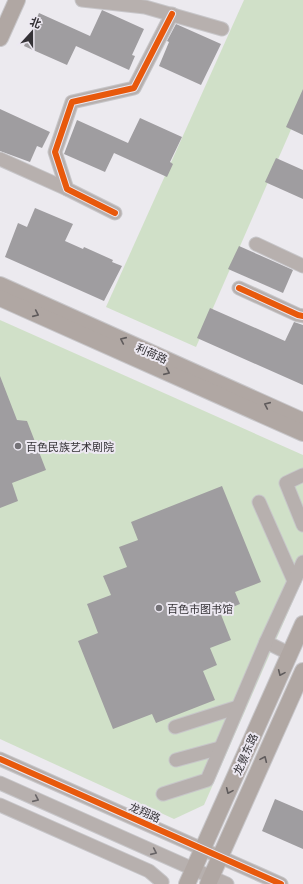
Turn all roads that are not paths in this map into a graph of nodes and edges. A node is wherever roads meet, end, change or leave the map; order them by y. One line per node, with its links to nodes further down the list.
1 (17, 0): 5 (main road)
2 (82, 0): 3 (street)
3 (172, 14): 4 (street); 7 (street)
4 (222, 29)
5 (0, 38)
6 (0, 159): 7 (street)
7 (67, 189): 8 (street)
8 (115, 213)
9 (256, 244): 10 (street)
10 (303, 266)
11 (0, 285): 15 (main road, 利荷路, one-way to 11)
12 (239, 288): 14 (street)
13 (0, 298): 16 (main road, 利荷路, one-way to 16)
14 (303, 316)
15 (303, 420)
16 (303, 433)
17 (303, 475): 19 (street)
18 (259, 502): 21 (street)
19 (303, 525)
20 (303, 562): 21 (street)
21 (294, 581): 23 (street)
22 (303, 624): 24 (main road, 龙景东路)
23 (266, 642): 24 (street); 26 (street)
24 (290, 654): 34 (main road, 龙景东路, one-way to 34)
25 (303, 671): 35 (main road, 龙景东路, one-way to 25)
26 (238, 707): 27 (street); 28 (street)
27 (175, 727)
28 (220, 748): 30 (street); 32 (street)
29 (0, 759): 34 (street, 龙翔路)
30 (176, 760)
31 (0, 783): 36 (street, one-way to 36)
32 (163, 794)
33 (0, 805): 38 (street)
34 (203, 849): 35 (street, 龙翔路); 36 (main road, 龙景东路)
35 (220, 857): 37 (main road, 龙景东路); 41 (street, 龙翔路)
36 (194, 869): 37 (street); 39 (main road, 龙景东路)
37 (210, 880): 40 (street)
38 (161, 884)
39 (187, 884)
40 (227, 884)
41 (281, 884)

